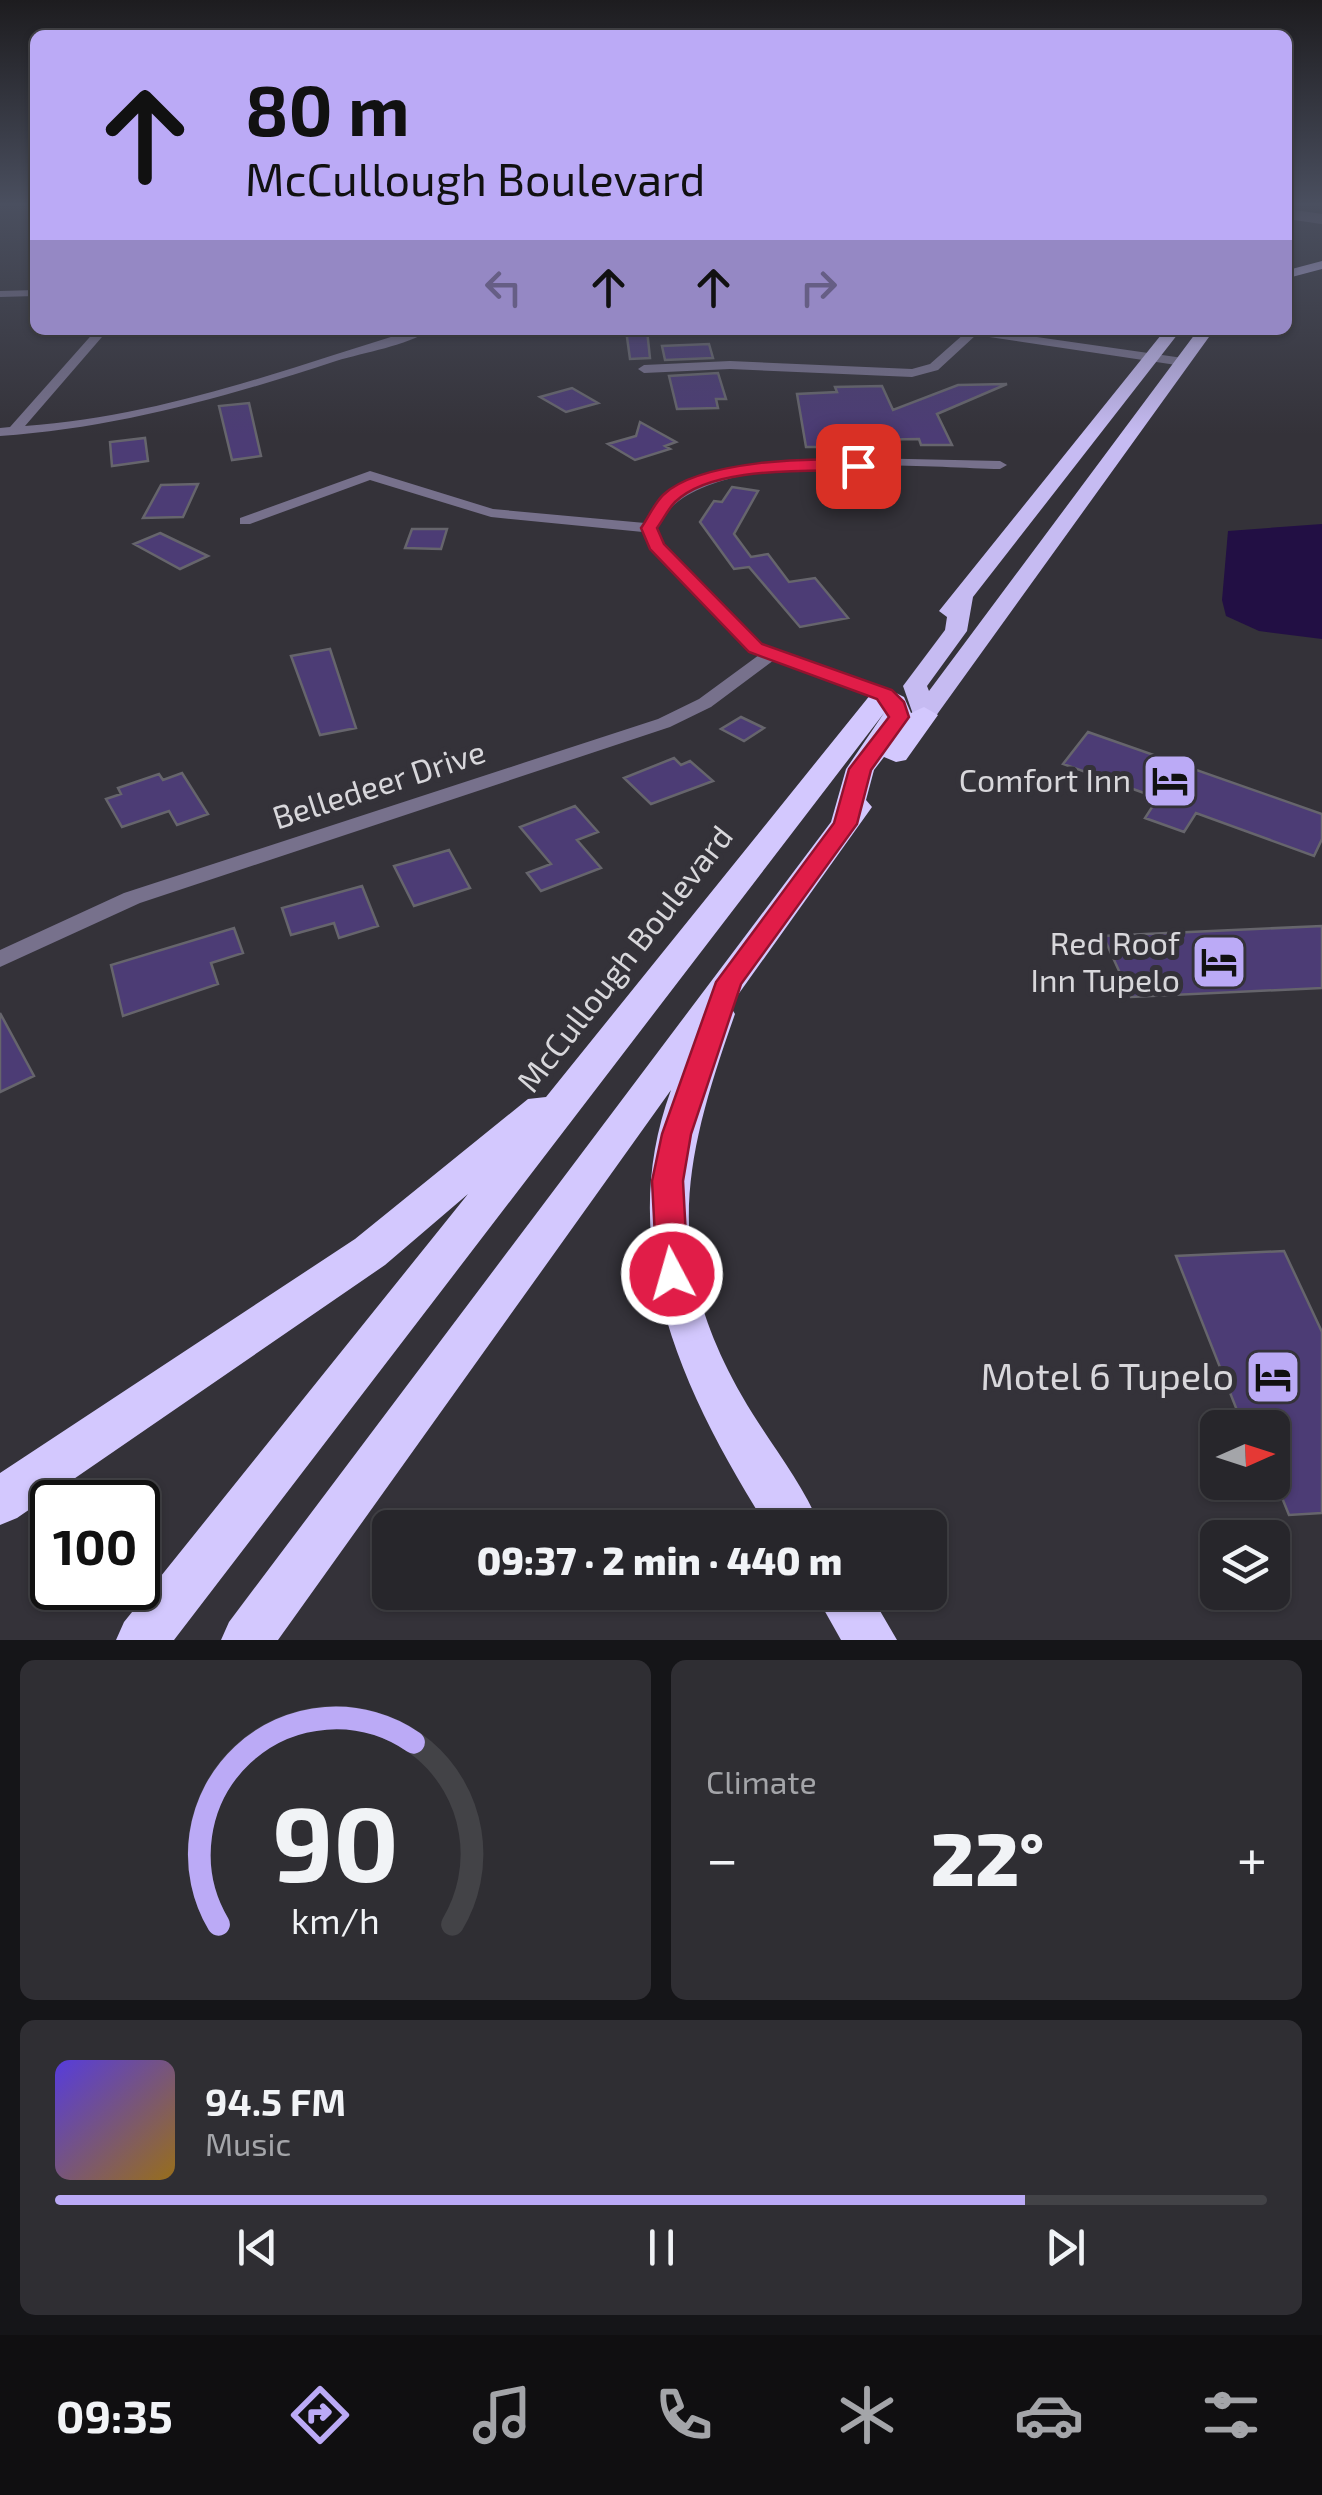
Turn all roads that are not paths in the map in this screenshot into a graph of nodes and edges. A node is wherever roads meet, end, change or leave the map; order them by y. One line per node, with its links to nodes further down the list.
1 (30, 293): 2 (street)
2 (0, 294)
3 (97, 335): 12 (street)
4 (408, 335): 12 (street)
5 (970, 335): 11 (street)
6 (1002, 335): 9 (street)
7 (1169, 335): 9 (highway, McCullough Boulevard)
8 (1202, 335): 10 (highway)
9 (1152, 356): 10 (street); 14 (highway, McCullough Boulevard)
10 (1183, 362): 15 (highway)
11 (644, 369)
12 (7, 432)
13 (1000, 465): 17 (street)
14 (1066, 467): 15 (highway); 18 (highway, McCullough Boulevard)
15 (1099, 476): 21 (highway)
16 (246, 521): 17 (street)
17 (649, 528): 19 (street)
18 (962, 596): 20 (highway, McCullough Boulevard); 21 (highway)
19 (769, 656): 20 (street); 23 (street, Belledeer Drive)
20 (884, 695): 22 (highway); 25 (highway, McCullough Boulevard)
21 (924, 715): 22 (highway)
22 (845, 824): 24 (highway)
23 (0, 959)
24 (729, 982): 27 (highway); 30 (highway)
25 (592, 1066): 26 (highway); 29 (highway, McCullough Boulevard)
26 (0, 1501)
27 (785, 1510)
28 (852, 1610): 31 (highway)
29 (142, 1640)
30 (247, 1640)
31 (871, 1640)

